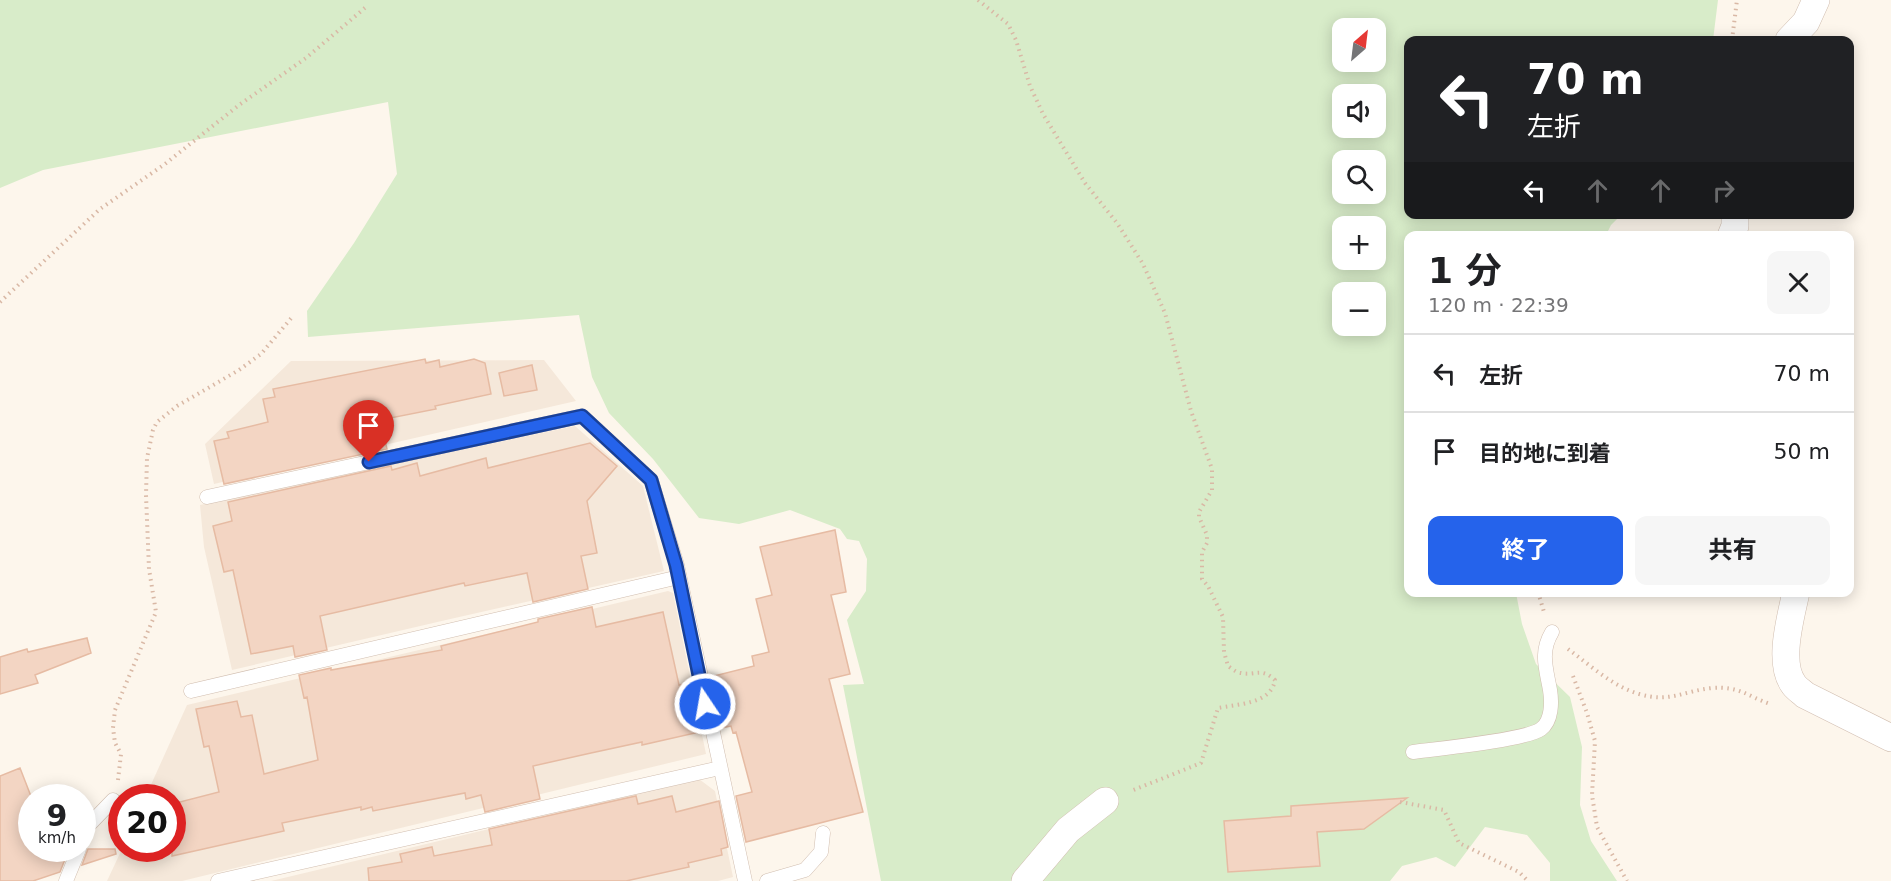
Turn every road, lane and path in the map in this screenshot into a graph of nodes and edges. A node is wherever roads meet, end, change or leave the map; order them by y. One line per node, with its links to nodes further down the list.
1 (978, 0): 21 (path)
2 (1737, 0): 5 (path)
3 (1816, 0): 6 (street)
4 (366, 7): 7 (path)
5 (1732, 36)
6 (1793, 36)
7 (0, 302)
8 (293, 316): 20 (path)
9 (207, 497): 10 (lane)
10 (679, 578): 15 (lane); 19 (lane)
11 (1539, 597): 13 (path)
12 (1795, 597): 16 (street)
13 (1552, 632): 16 (path); 18 (lane)
14 (1572, 674): 33 (path)
15 (191, 691)
16 (1805, 694): 17 (street)
17 (1891, 738)
18 (1413, 752)
19 (720, 768): 28 (lane); 29 (lane)
20 (117, 784)
21 (1105, 801): 31 (street)
22 (1400, 802): 32 (path)
23 (108, 805): 24 (lane)
24 (96, 818)
25 (823, 834): 30 (lane)
26 (74, 862): 27 (lane)
27 (66, 881)
28 (218, 881)
29 (745, 881)
30 (767, 881)
31 (1025, 881)
32 (1528, 881)
33 (1627, 881)

